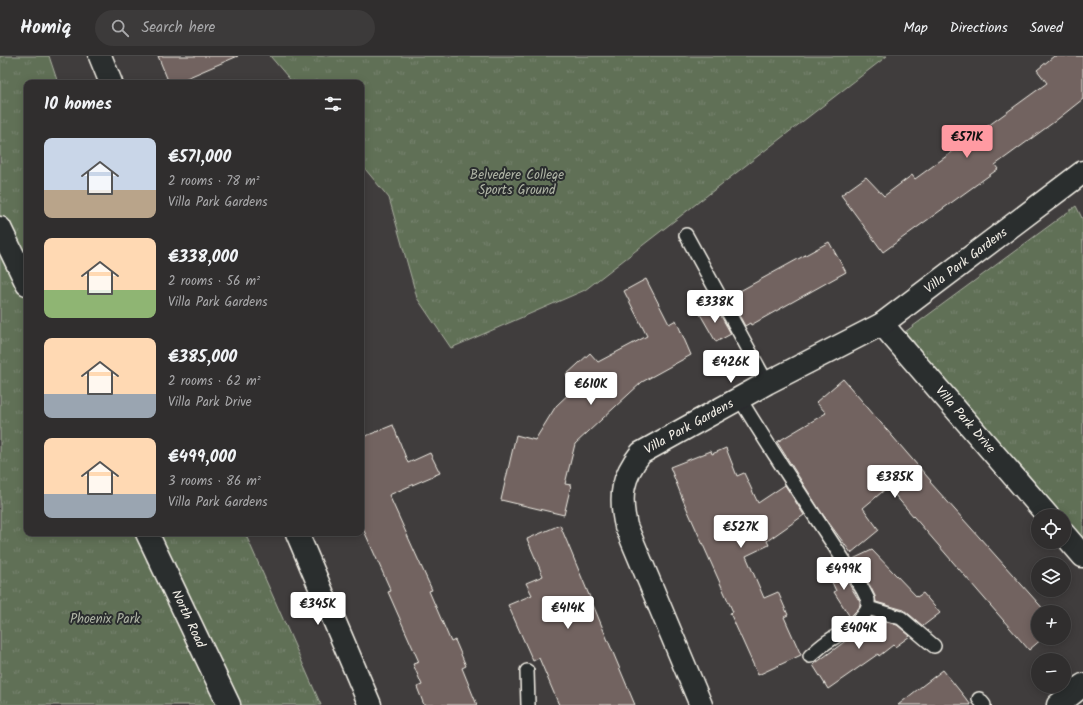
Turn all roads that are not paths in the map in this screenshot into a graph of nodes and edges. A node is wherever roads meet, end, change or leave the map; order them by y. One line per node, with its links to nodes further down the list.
1 (100, 56): 2 (street)
2 (110, 80)
3 (1083, 172): 7 (street, Villa Park Gardens)
4 (0, 228): 6 (street)
5 (686, 235): 8 (lane)
6 (24, 278)
7 (882, 324): 8 (street, Villa Park Gardens); 10 (street, Villa Park Drive)
8 (767, 383): 9 (street, Villa Park Gardens)
9 (740, 398): 15 (lane); 23 (street, Villa Park Gardens)
10 (1042, 509)
11 (148, 536): 20 (street, North Road)
12 (298, 536): 21 (street)
13 (1071, 542): 14 (street)
14 (1083, 556)
15 (868, 608): 16 (lane); 17 (lane)
16 (934, 646)
17 (810, 656)
18 (527, 671): 22 (lane)
19 (1083, 685): 24 (street)
20 (229, 705)
21 (370, 705)
22 (528, 705)
23 (701, 705)
24 (1058, 705)

